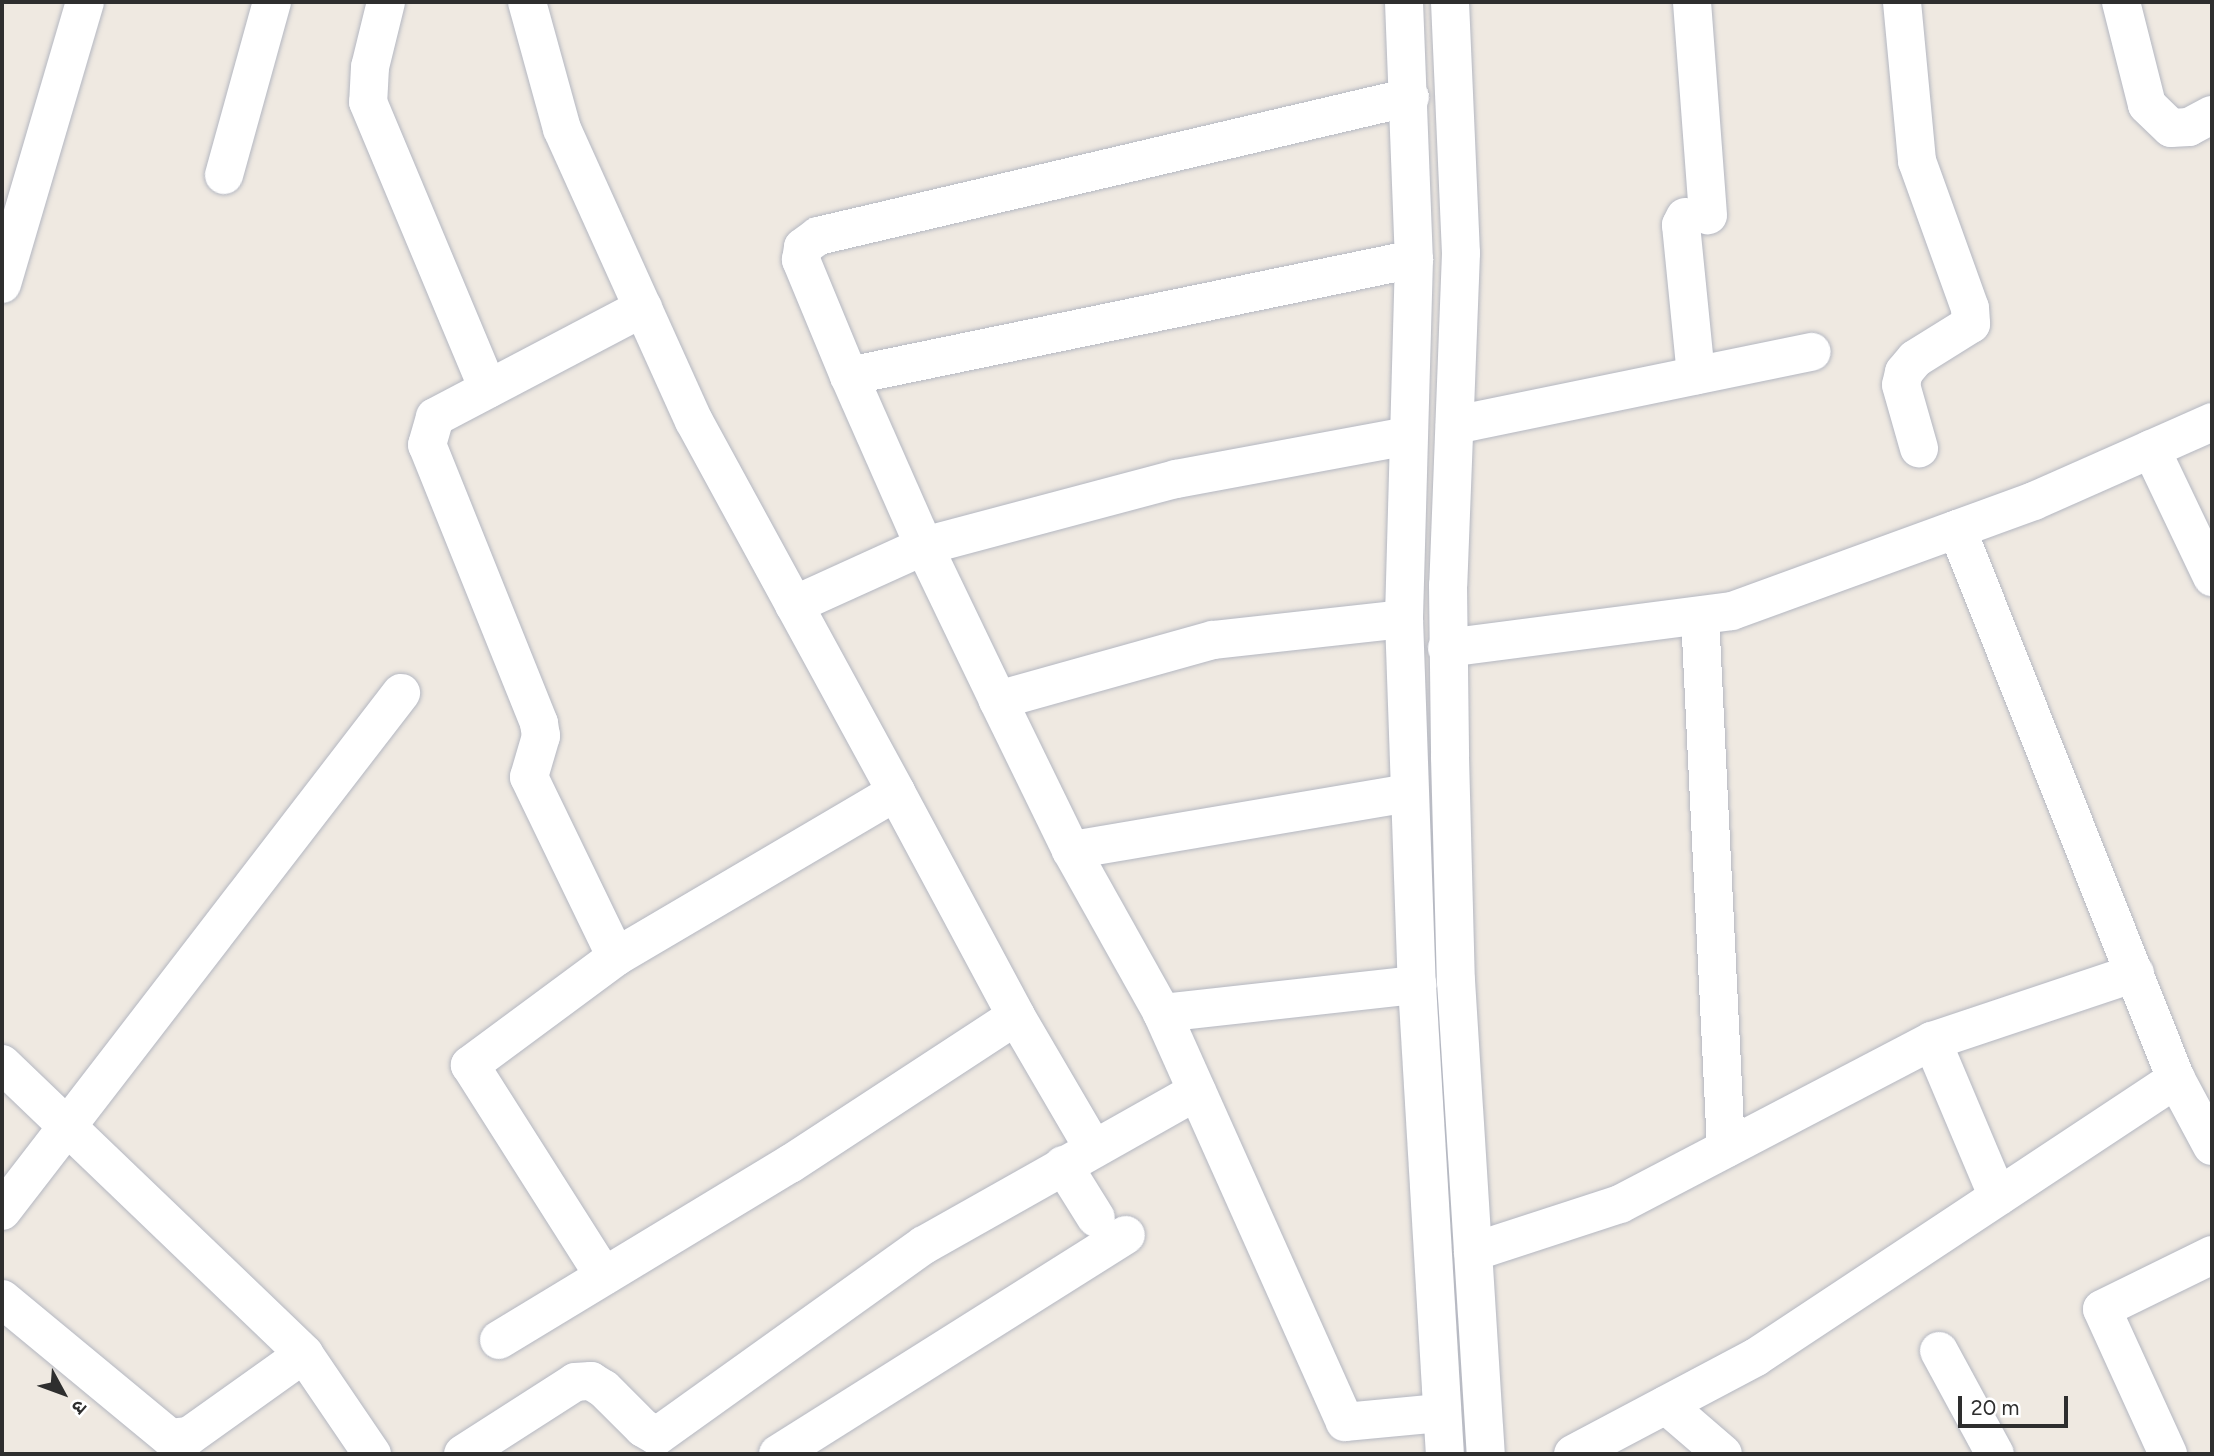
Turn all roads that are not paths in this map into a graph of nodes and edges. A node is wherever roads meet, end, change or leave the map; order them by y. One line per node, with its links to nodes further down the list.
1 (85, 2): 14 (street)
2 (272, 2): 12 (street)
3 (386, 2): 19 (street)
4 (527, 2): 15 (street)
5 (1404, 2): 10 (street)
6 (1450, 2): 21 (street)
7 (1692, 2): 17 (street)
8 (1902, 2): 23 (street)
9 (2121, 2): 11 (street)
10 (1410, 97): 13 (street); 18 (street)
11 (2212, 115)
12 (224, 175)
13 (1414, 259): 18 (street); 22 (street)
14 (2, 284)
15 (643, 308): 19 (street); 28 (street)
16 (1812, 352): 17 (street)
17 (1696, 375): 21 (street)
18 (849, 376): 26 (street)
19 (488, 389): 37 (street)
20 (2212, 422): 24 (street)
21 (1455, 425): 31 (street)
22 (1408, 436): 26 (street); 30 (street)
23 (1919, 448)
24 (2151, 449): 25 (street); 27 (street)
25 (1957, 529): 29 (street); 38 (street)
26 (924, 546): 28 (street); 33 (street)
27 (2212, 577)
28 (794, 605): 34 (street)
29 (1700, 616): 31 (street); 48 (street)
30 (1404, 619): 33 (street); 35 (street)
31 (1447, 648): 52 (street)
32 (401, 692): 46 (street)
33 (998, 700): 36 (street)
34 (896, 792): 37 (street); 41 (street)
35 (1409, 793): 36 (street); 39 (street)
36 (1071, 850): 40 (street)
37 (616, 957): 54 (street)
38 (2134, 974): 42 (street); 44 (street)
39 (1417, 985): 40 (street); 60 (street)
40 (1162, 1013): 45 (street)
41 (1016, 1016): 49 (street); 54 (street)
42 (1931, 1041): 48 (street); 50 (street)
43 (2, 1064): 46 (street)
44 (2176, 1079): 47 (street); 50 (street)
45 (1197, 1091): 49 (street); 60 (street)
46 (69, 1127): 51 (street); 58 (street)
47 (2212, 1146)
48 (1726, 1148): 52 (street)
49 (1078, 1157): 62 (street); 63 (street)
50 (1998, 1197): 59 (street)
51 (2, 1210)
52 (1473, 1252): 65 (street)
53 (2212, 1255): 69 (street)
54 (604, 1276): 56 (street)
55 (2, 1299): 58 (street)
56 (499, 1340)
57 (1939, 1351): 68 (street)
58 (304, 1354): 61 (street)
59 (1667, 1405): 66 (street); 67 (street)
60 (1440, 1413): 64 (street)
61 (372, 1454)
62 (463, 1454)
63 (778, 1454)
64 (1445, 1454)
65 (1486, 1454)
66 (1573, 1454)
67 (1723, 1454)
68 (1995, 1454)
69 (2168, 1454)

